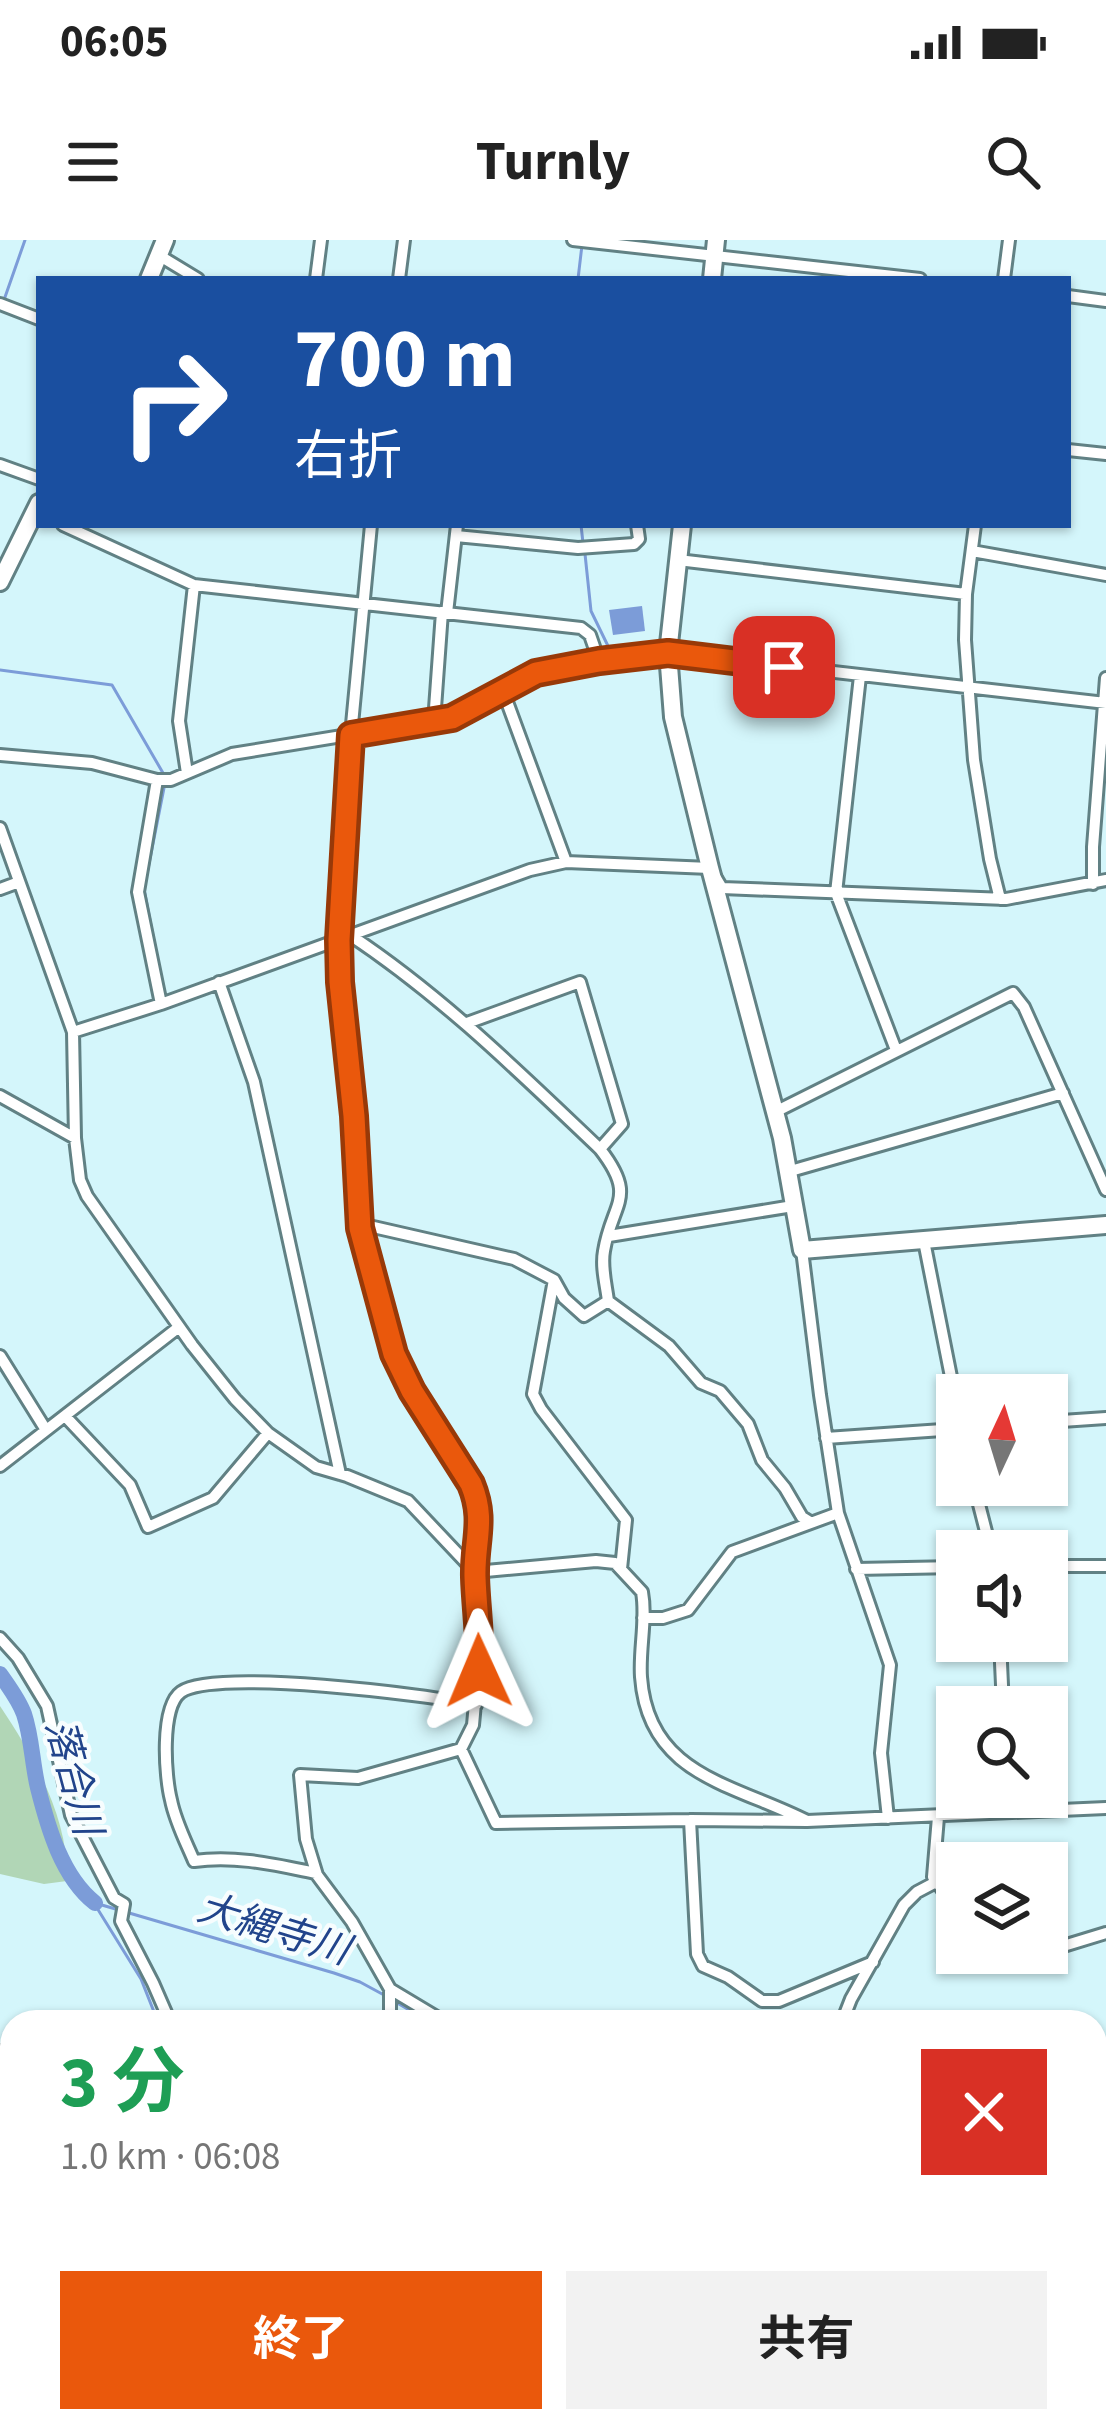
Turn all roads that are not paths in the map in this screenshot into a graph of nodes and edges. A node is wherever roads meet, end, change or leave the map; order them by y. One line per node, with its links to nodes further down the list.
1 (321, 240): 9 (street)
2 (404, 240): 10 (street)
3 (573, 240): 6 (street)
4 (1009, 240): 12 (street)
5 (162, 248): 7 (street); 8 (street)
6 (716, 248): 11 (street)
7 (150, 276)
8 (194, 276)
9 (316, 276)
10 (399, 276)
11 (900, 276)
12 (1004, 276)
13 (1071, 296): 14 (street)
14 (1106, 301)
15 (0, 304): 16 (street)
16 (36, 318)
17 (1071, 450): 18 (street)
18 (1106, 454)
19 (0, 465): 20 (street)
20 (36, 478)
21 (36, 514): 31 (street)
22 (70, 528): 32 (street)
23 (371, 528): 34 (street)
24 (637, 528): 27 (street)
25 (682, 528): 29 (street)
26 (975, 528): 28 (street)
27 (457, 530): 35 (street)
28 (973, 551): 30 (street); 33 (street)
29 (677, 560): 33 (street); 36 (street)
30 (1106, 575)
31 (0, 582)
32 (194, 585): 34 (street); 46 (street)
33 (966, 594): 40 (street)
34 (362, 604): 35 (street); 44 (street)
35 (445, 612): 37 (street); 43 (street)
36 (668, 653): 37 (street); 38 (street); 50 (street)
37 (599, 661): 41 (street)
38 (860, 676): 40 (street); 54 (street)
39 (1106, 678): 42 (street)
40 (970, 690): 42 (street); 55 (street)
41 (503, 691): 43 (street); 49 (street)
42 (1104, 703): 52 (street)
43 (434, 722): 44 (street)
44 (351, 735): 46 (street); 56 (street)
45 (0, 755): 47 (street)
46 (187, 773): 47 (street)
47 (157, 780): 58 (street)
48 (0, 828): 51 (street)
49 (566, 862): 50 (street); 56 (street)
50 (710, 868): 54 (street); 64 (street)
51 (19, 882): 53 (street); 60 (street)
52 (1100, 882): 55 (street)
53 (0, 889)
54 (836, 893): 55 (street); 61 (street)
55 (1000, 899)
56 (344, 938): 57 (street); 59 (street); 71 (street)
57 (219, 982): 58 (street); 88 (street)
58 (161, 1004): 60 (street)
59 (467, 1023): 66 (street); 66 (street)
60 (73, 1032): 65 (street)
61 (896, 1050): 62 (street); 64 (street)
62 (1063, 1093): 67 (street); 68 (street)
63 (0, 1096): 65 (street)
64 (776, 1112): 67 (street)
65 (75, 1138): 77 (street)
66 (600, 1149): 72 (street)
67 (788, 1172): 69 (street)
68 (1106, 1190)
69 (793, 1206): 72 (street); 74 (street)
70 (1106, 1225): 73 (street)
71 (360, 1228): 75 (street); 96 (street)
72 (609, 1236): 76 (street)
73 (924, 1241): 74 (street); 79 (street)
74 (802, 1250): 86 (street)
75 (554, 1280): 76 (street); 94 (street)
76 (608, 1300): 90 (street)
77 (179, 1327): 80 (street); 85 (street)
78 (0, 1357): 83 (street)
79 (950, 1374)
80 (65, 1416): 83 (street); 85 (street)
81 (1106, 1418): 82 (street)
82 (1068, 1421)
83 (46, 1430): 87 (street)
84 (936, 1430): 86 (street)
85 (268, 1433): 88 (street)
86 (826, 1438): 89 (street)
87 (0, 1466)
88 (340, 1474): 96 (street)
89 (838, 1513): 90 (street); 95 (street)
90 (811, 1522): 97 (street)
91 (1106, 1565): 92 (street)
92 (1068, 1566)
93 (936, 1568): 95 (street)
94 (622, 1569): 96 (street); 97 (street)
95 (856, 1569): 104 (street)
96 (475, 1572): 99 (street)
97 (643, 1618): 107 (street)
98 (0, 1638): 114 (street)
99 (476, 1705): 100 (street); 108 (street)
100 (461, 1749): 106 (street); 108 (street)
101 (1106, 1808): 102 (street)
102 (1068, 1809)
103 (936, 1817): 104 (street)
104 (888, 1818): 107 (street)
105 (938, 1818): 109 (street)
106 (690, 1820): 107 (street); 112 (street)
107 (807, 1821)
108 (316, 1873): 113 (street)
109 (936, 1882): 112 (street)
110 (1106, 1933): 111 (street)
111 (1068, 1945)
112 (873, 1962): 117 (street)
113 (390, 1995): 115 (street); 116 (street)
114 (165, 2010)
115 (390, 2010)
116 (421, 2010)
117 (846, 2010)

